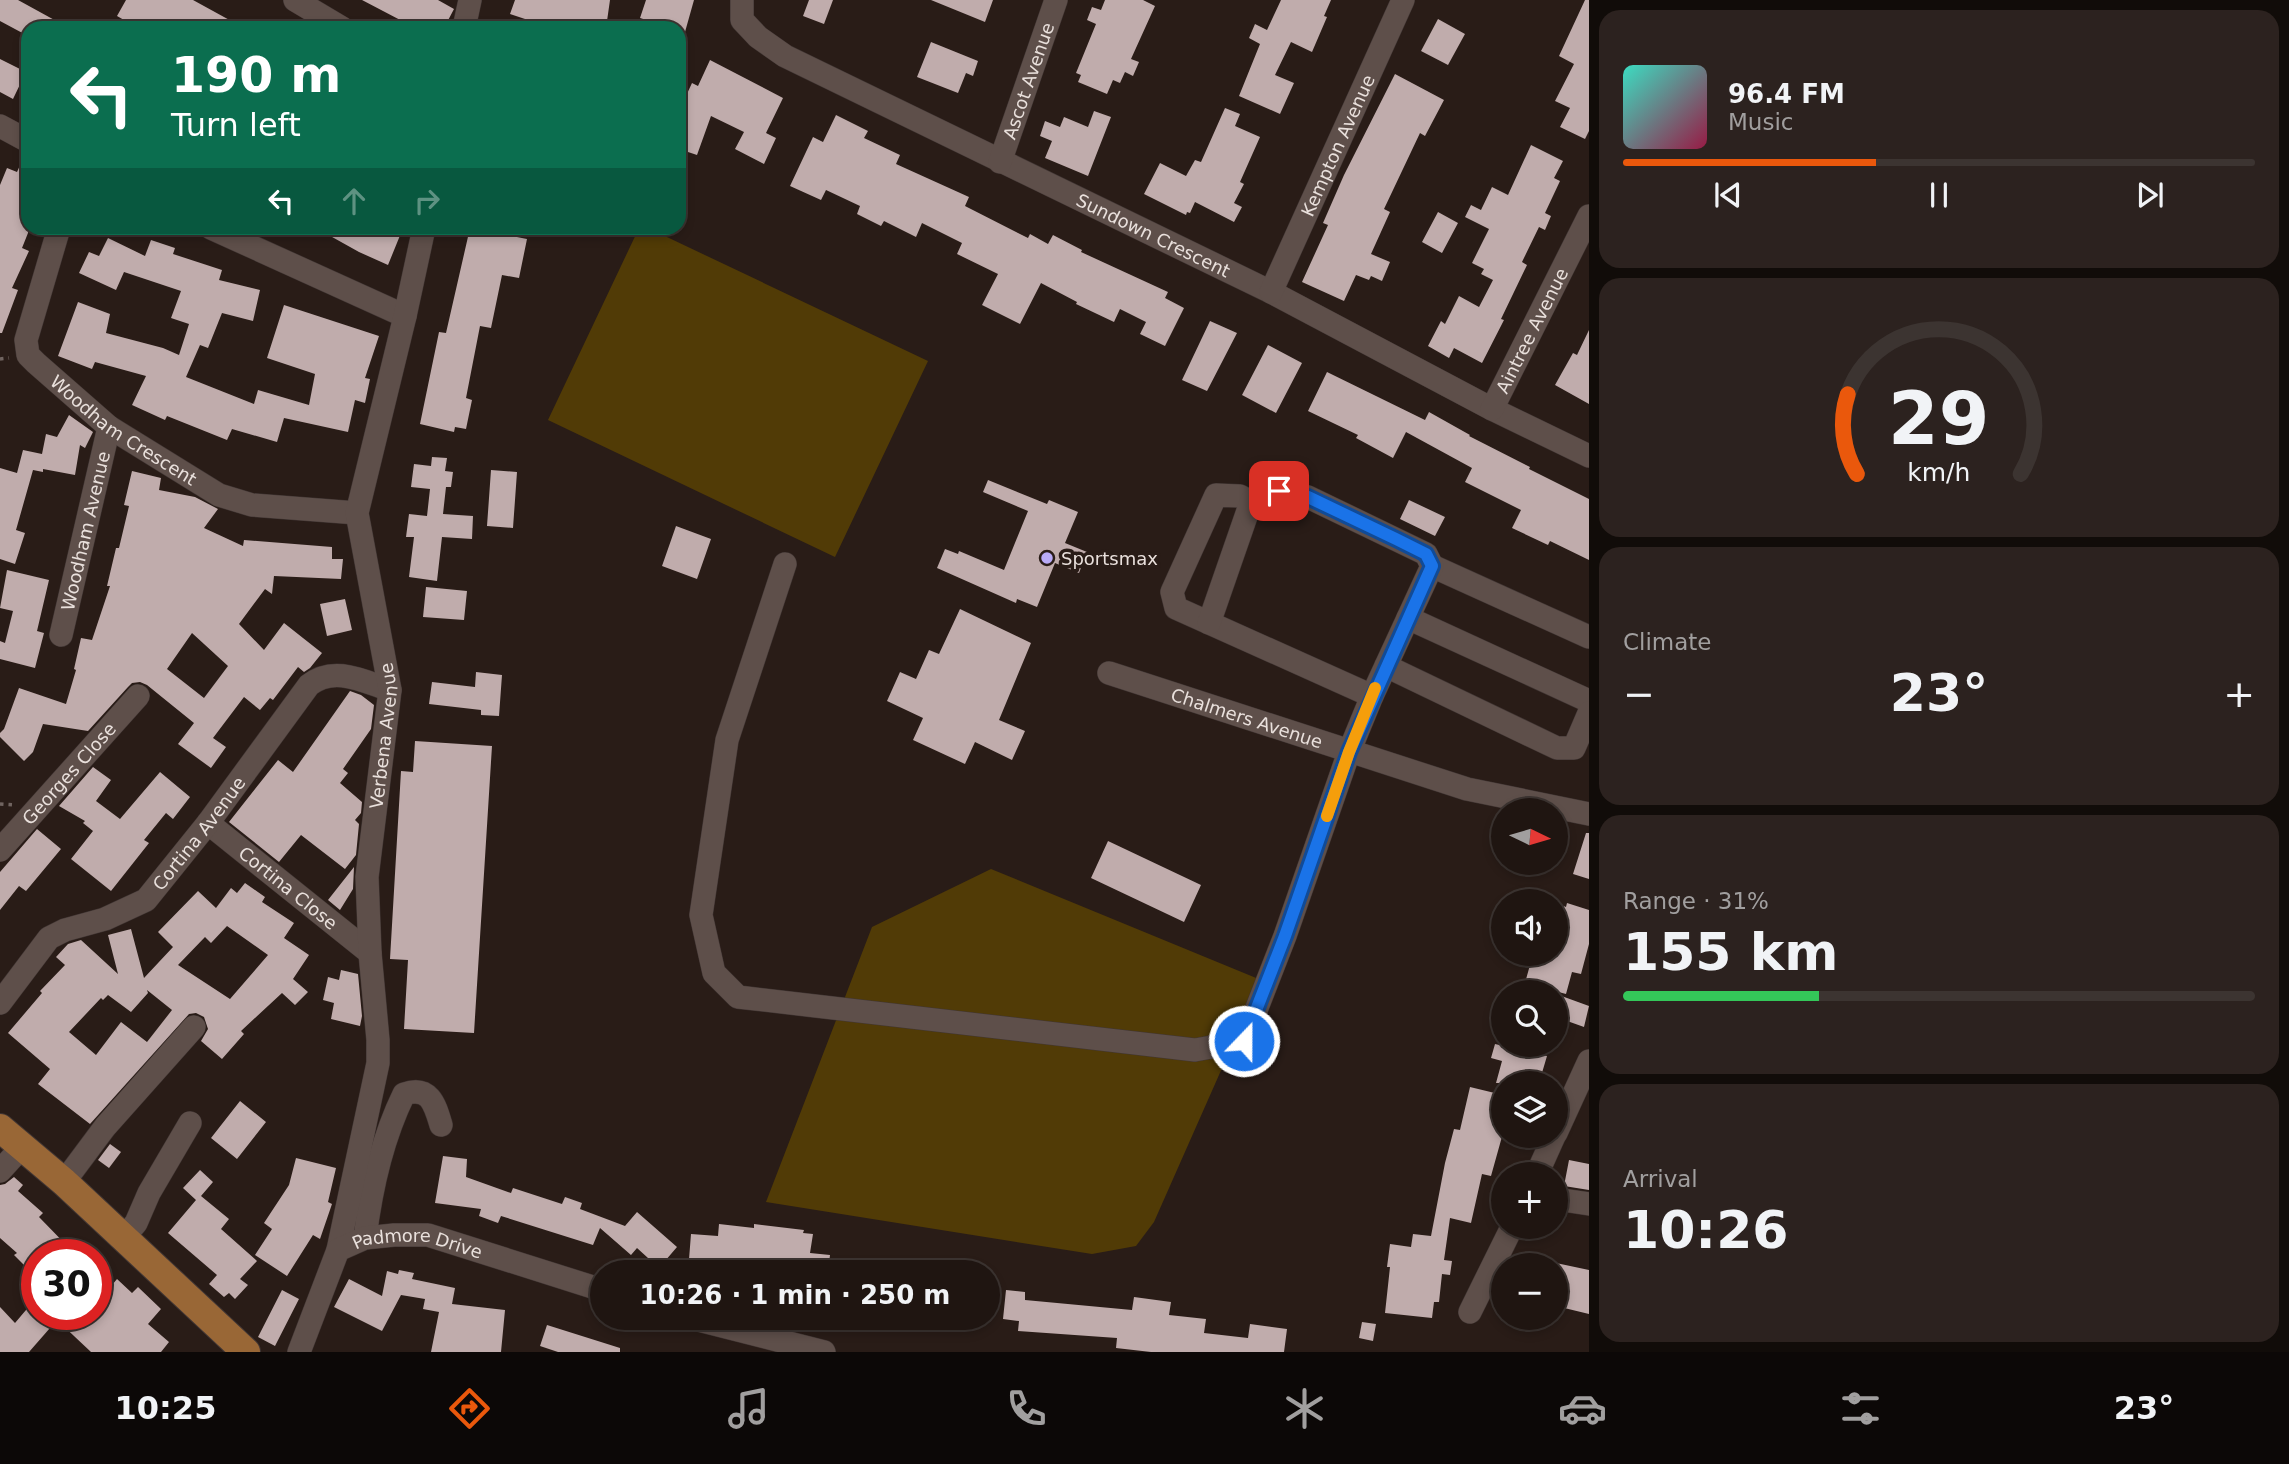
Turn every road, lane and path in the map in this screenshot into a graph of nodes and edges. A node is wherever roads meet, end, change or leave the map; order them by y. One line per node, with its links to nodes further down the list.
1 (295, 0): 6 (street)
2 (470, 0): 7 (street)
3 (742, 0): 10 (street, Sundown Crescent)
4 (1056, 0): 10 (street, Ascot Avenue)
5 (1403, 0): 15 (street, Kempton Avenue)
6 (330, 21)
7 (466, 21)
8 (0, 126): 9 (street)
9 (21, 137)
10 (1000, 162): 15 (street, Sundown Crescent)
11 (1589, 216): 17 (street, Aintree Avenue)
12 (57, 235): 18 (street, Woodham Crescent)
13 (226, 235): 16 (street)
14 (422, 235): 16 (street, Verbena Avenue)
15 (1272, 292): 17 (street, Sundown Crescent)
16 (405, 316): 21 (street, Verbena Avenue)
17 (1492, 409): 19 (street, Sundown Crescent)
18 (109, 427): 21 (street, Woodham Crescent); 26 (street, Woodham Avenue)
19 (1589, 456)
20 (1251, 502): 23 (street); 25 (street); 25 (street)
21 (357, 513): 30 (street, Verbena Avenue)
22 (785, 564): 35 (street)
23 (1432, 566): 24 (street); 27 (street)
24 (1408, 618): 28 (street); 33 (street)
25 (1209, 623): 32 (street)
26 (61, 635)
27 (1589, 637)
28 (1386, 666): 32 (street); 34 (street)
29 (1109, 673): 35 (street, Chalmers Avenue)
30 (390, 690): 37 (street, Cortina Avenue); 39 (street, Verbena Avenue)
31 (138, 696): 38 (street, Georges Close)
32 (1372, 696): 35 (street)
33 (1589, 701)
34 (1589, 713)
35 (1349, 752): 36 (street, Chalmers Avenue)
36 (1589, 814)
37 (208, 823): 39 (street, Cortina Close); 40 (street, Cortina Avenue)
38 (0, 850)
39 (370, 953): 55 (street, Verbena Avenue)
40 (0, 1003)
41 (194, 1027): 49 (street)
42 (1589, 1060): 43 (street)
43 (1568, 1106)
44 (190, 1123): 52 (street)
45 (441, 1125): 53 (street)
46 (0, 1128): 47 (main road)
47 (21, 1148): 48 (street); 49 (main road)
48 (0, 1171)
49 (64, 1182): 52 (main road)
50 (1568, 1201): 51 (street)
51 (1589, 1204)
52 (124, 1237): 59 (main road)
53 (365, 1238): 55 (street, Padmore Drive); 56 (street, Padmore Drive)
54 (1506, 1239): 57 (street)
55 (338, 1251): 60 (street, Padmore Drive)
56 (590, 1286)
57 (1470, 1312)
58 (735, 1330): 61 (street)
59 (246, 1352)
60 (299, 1352)
61 (817, 1352)

